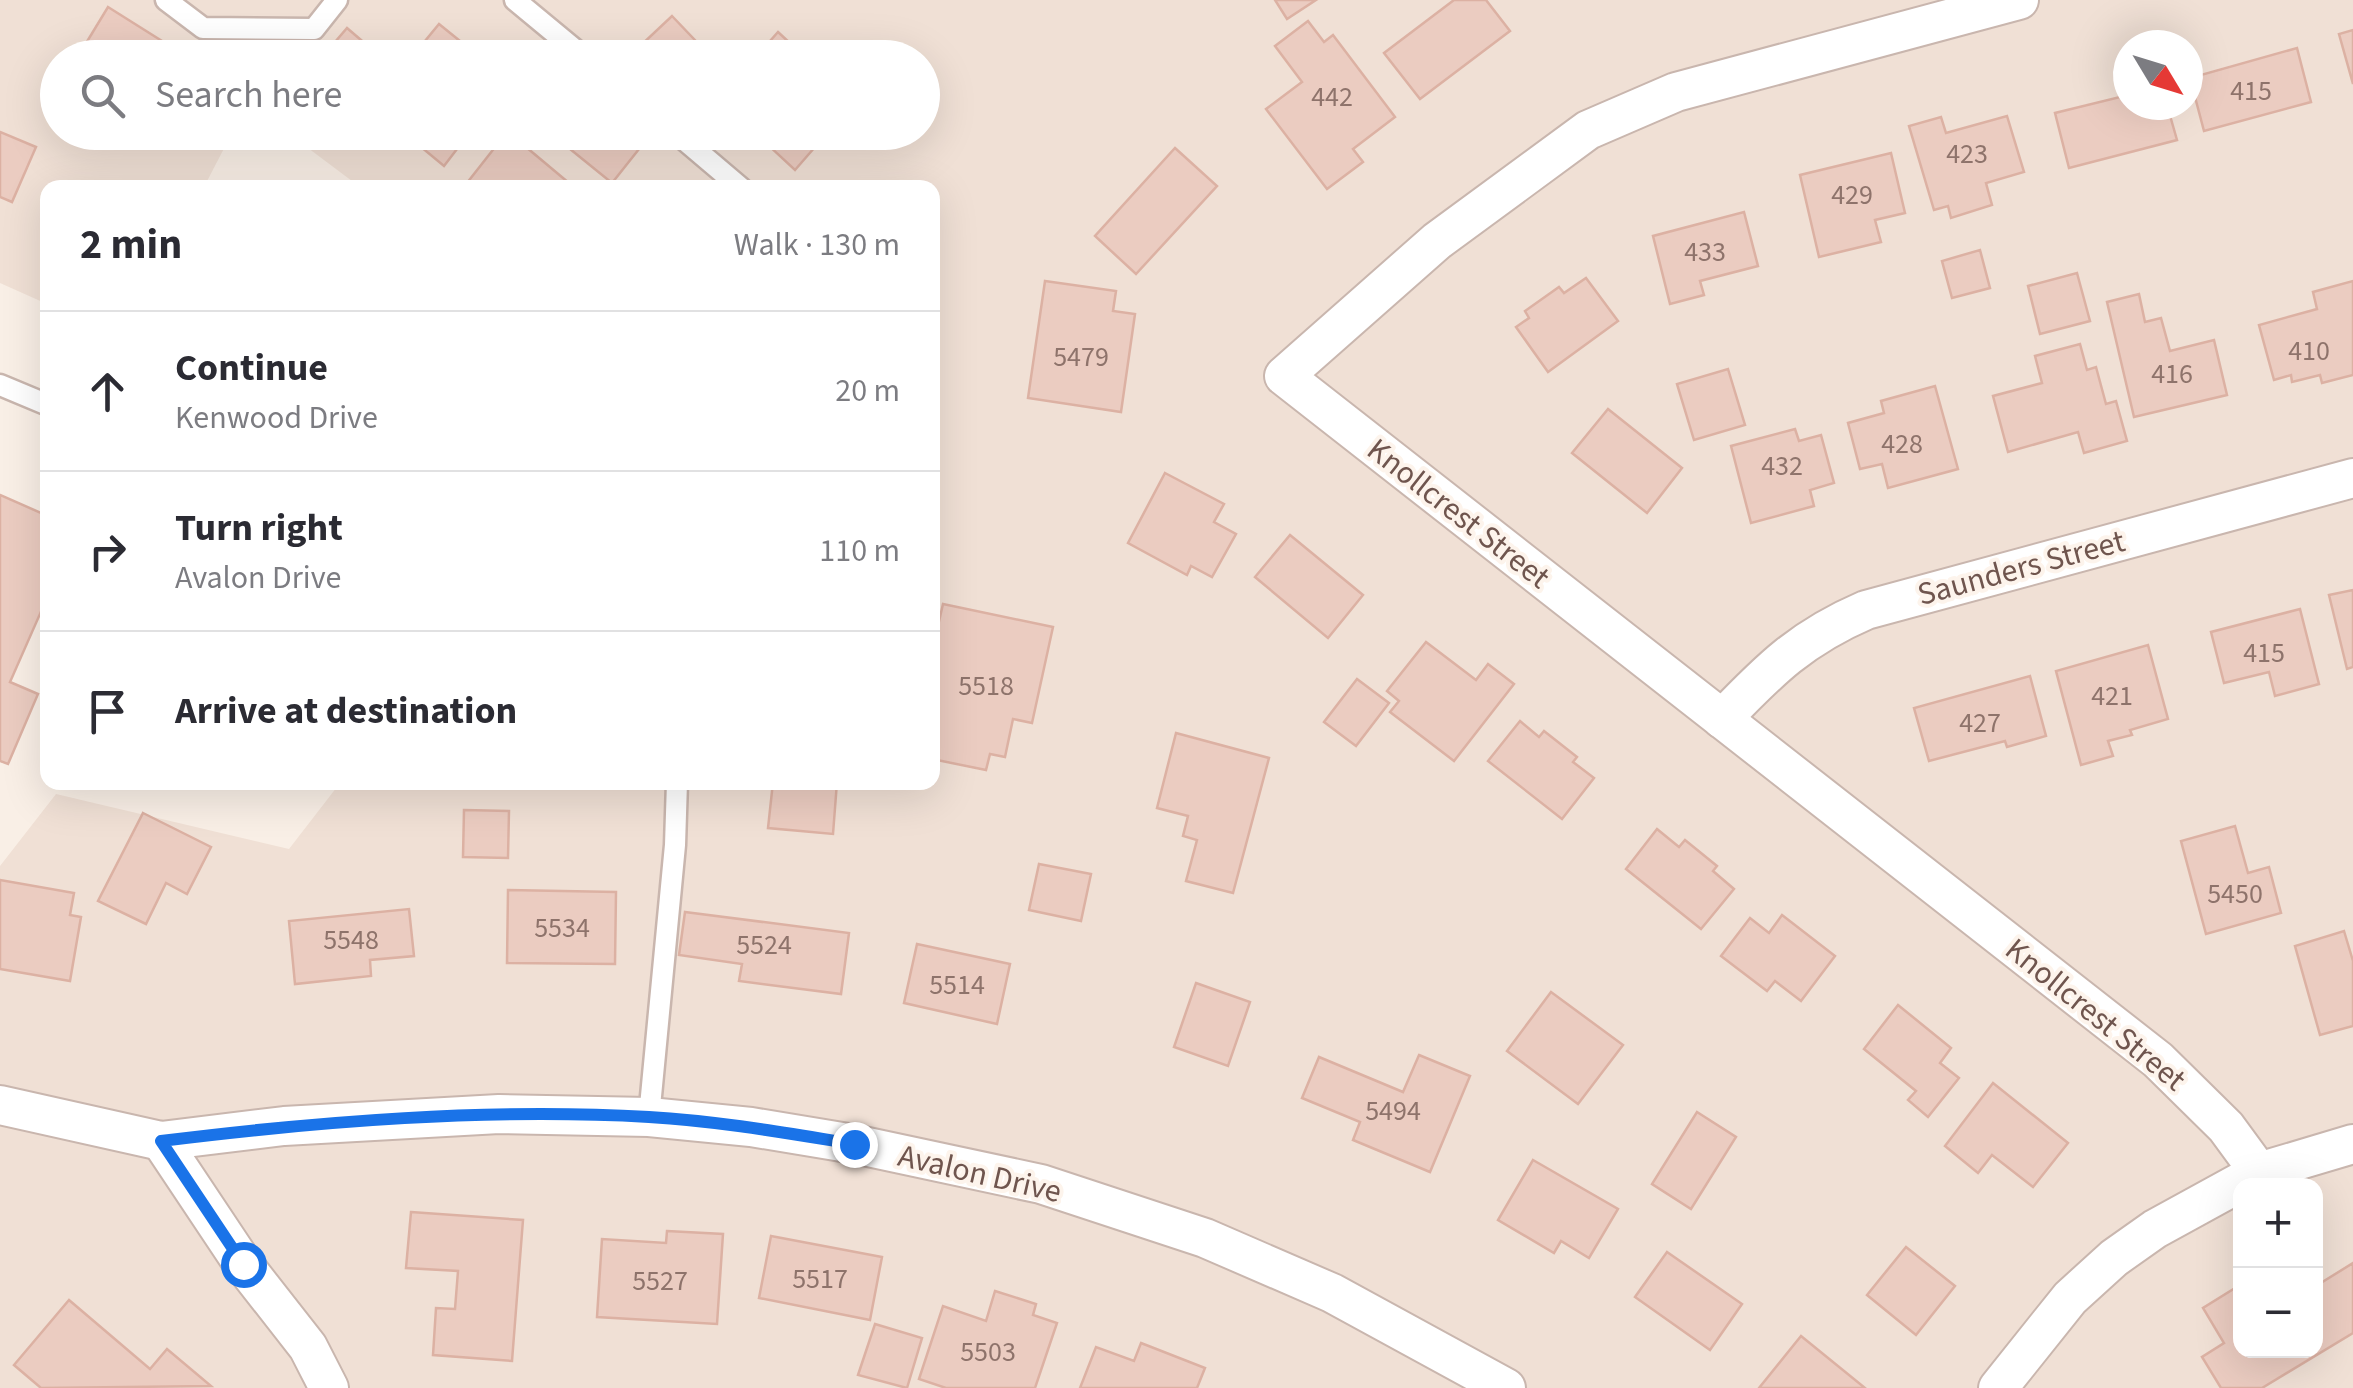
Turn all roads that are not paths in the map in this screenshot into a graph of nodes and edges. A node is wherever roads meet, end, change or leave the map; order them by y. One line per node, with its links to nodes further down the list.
1 (166, 0): 2 (lane)
2 (337, 0)
3 (516, 0): 5 (lane)
4 (2002, 2): 11 (street, Knollcrest Street)
5 (563, 40)
6 (696, 150): 7 (lane)
7 (732, 180)
8 (0, 386): 9 (lane)
9 (40, 402)
10 (2353, 478): 11 (street, Saunders Street)
11 (1722, 719): 17 (street, Knollcrest Street)
12 (677, 790): 14 (lane)
13 (0, 1105): 15 (street, Avalon Drive)
14 (649, 1117): 15 (street, Avalon Drive); 19 (street, Avalon Drive)
15 (161, 1141): 18 (street)
16 (2353, 1144): 17 (street)
17 (2260, 1172): 20 (street)
18 (329, 1388)
19 (1506, 1388)
20 (1998, 1388)

